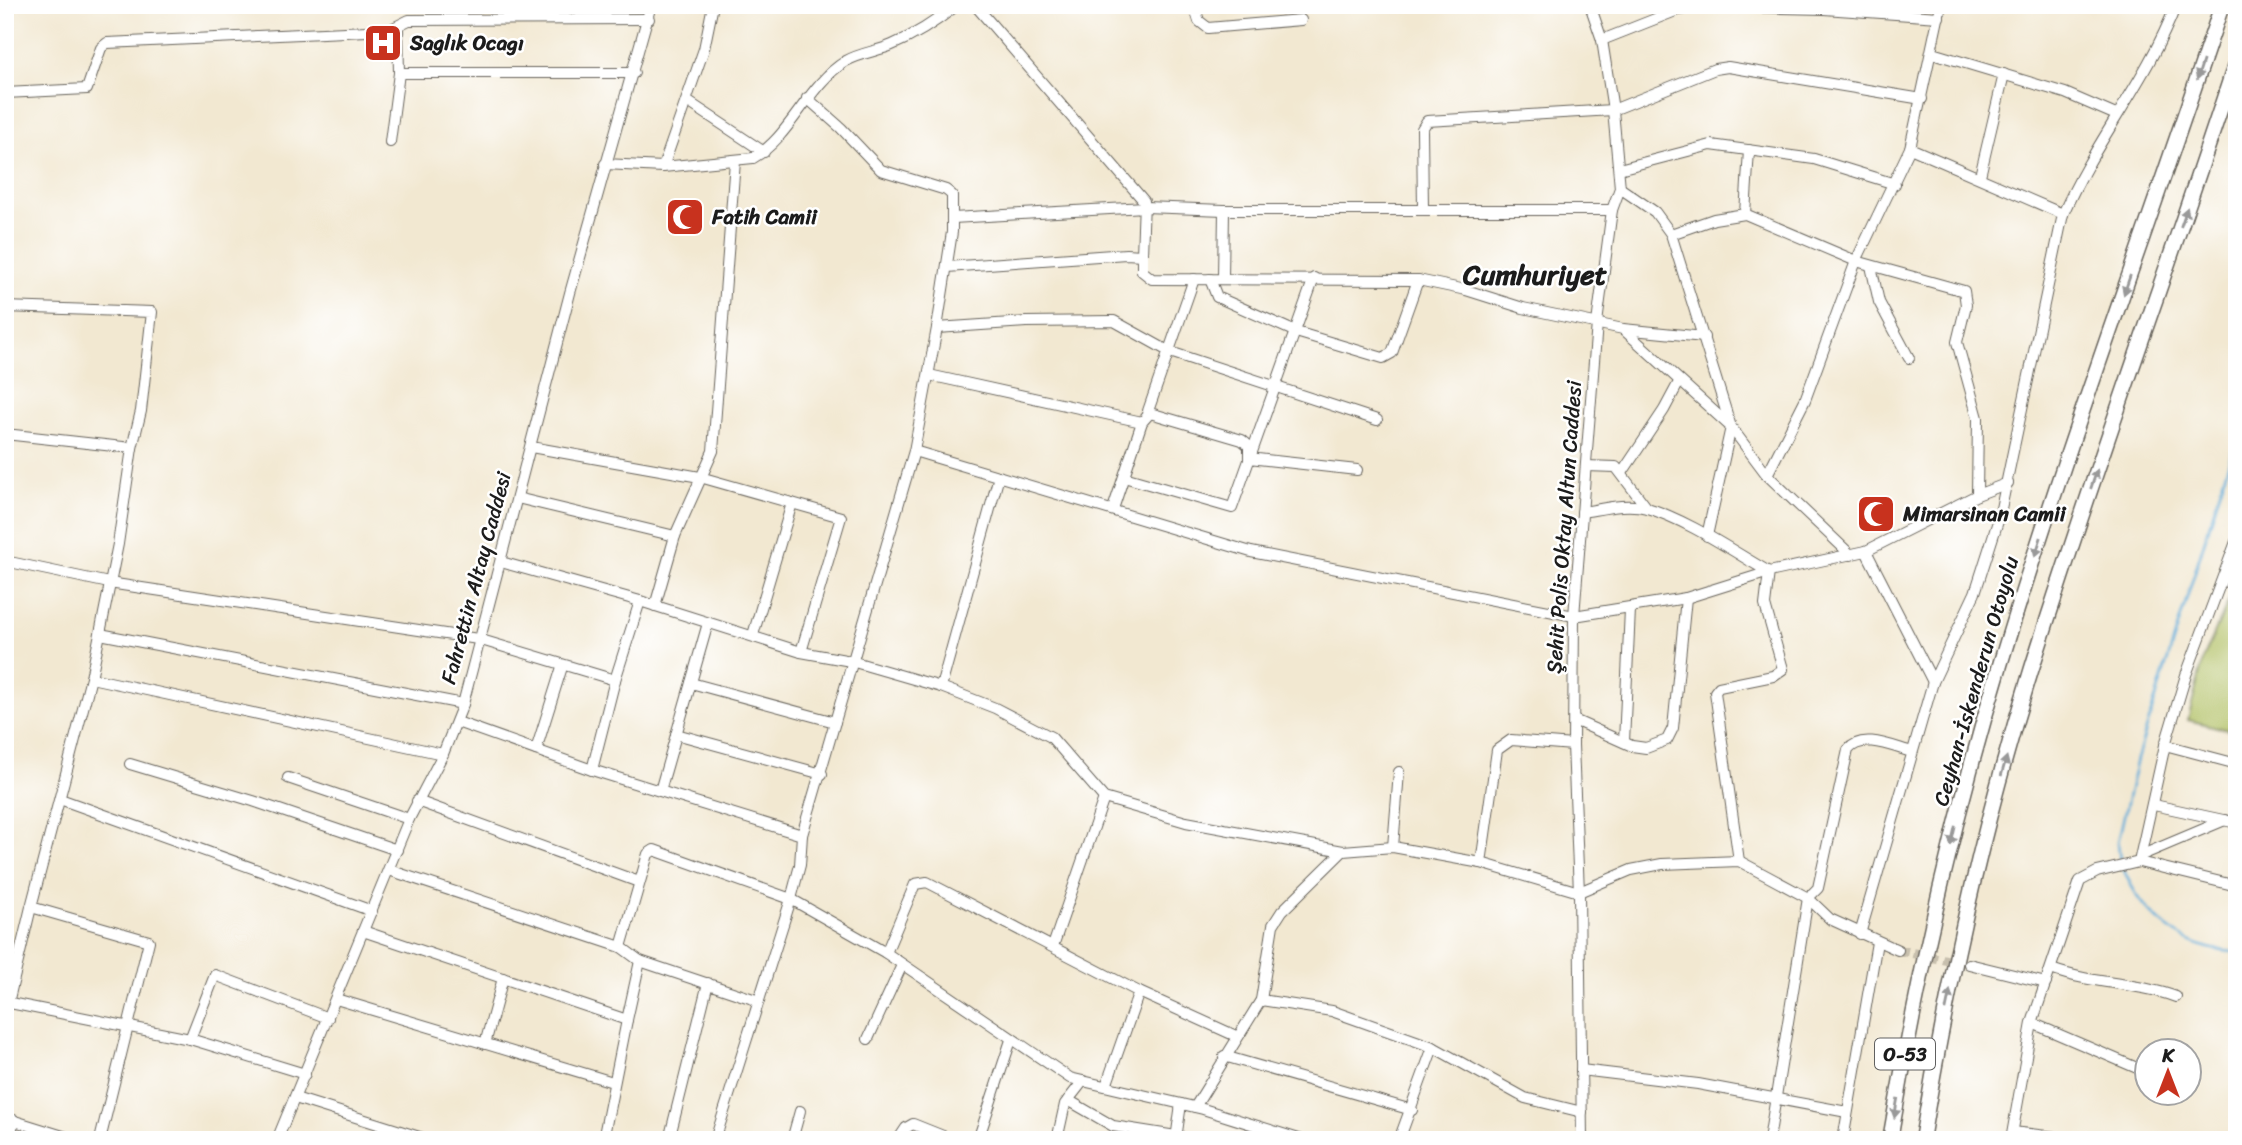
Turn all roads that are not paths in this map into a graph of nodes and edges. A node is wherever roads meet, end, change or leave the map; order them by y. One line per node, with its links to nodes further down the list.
1 (652, 5): 12 (street, Fahrettin Altay Caddesi)
2 (713, 5): 24 (street)
3 (957, 5): 22 (street)
4 (975, 5): 38 (street)
5 (1194, 5): 13 (street)
6 (1590, 5): 15 (street, Şehit Polis Oktay Altun Caddesi)
7 (1941, 5): 11 (street)
8 (2176, 5): 26 (street)
9 (2222, 5): 224 (highway, Ceyhan-İskenderun Otoyolu / O-53, one-way to 224)
10 (1703, 6): 11 (street); 15 (street)
11 (1939, 17): 16 (street)
12 (649, 19): 14 (street); 19 (street, Fahrettin Altay Caddesi)
13 (1301, 20)
14 (398, 27): 18 (street); 21 (street)
15 (1602, 40): 25 (street, Şehit Polis Oktay Altun Caddesi)
16 (1932, 53): 20 (street); 23 (street)
17 (2237, 59): 225 (highway, O-53, one-way to 17)
18 (399, 73): 19 (street); 27 (street)
19 (634, 73): 32 (street, Fahrettin Altay Caddesi)
20 (2004, 74): 26 (street); 35 (street)
21 (5, 93)
22 (807, 98): 30 (street); 44 (street)
23 (1922, 99): 25 (street); 28 (street)
24 (687, 101): 30 (street); 33 (street)
25 (1613, 110): 34 (street, Şehit Polis Oktay Altun Caddesi); 39 (street)
26 (2116, 115): 43 (street)
27 (390, 142)
28 (1910, 148): 35 (street); 36 (street)
29 (1749, 150): 34 (street); 36 (street); 42 (street)
30 (764, 152): 31 (street)
31 (735, 161): 33 (street); 80 (street)
32 (605, 164): 33 (street); 71 (street, Fahrettin Altay Caddesi)
33 (663, 167)
34 (1619, 170): 37 (street, Şehit Polis Oktay Altun Caddesi)
35 (1980, 176): 43 (street)
36 (1895, 184): 47 (street)
37 (1620, 188): 41 (street, Şehit Polis Oktay Altun Caddesi); 45 (street)
38 (1145, 206): 40 (street); 44 (street); 46 (street)
39 (1423, 208): 40 (street); 41 (street)
40 (1224, 210): 53 (street)
41 (1612, 210): 56 (street, Şehit Polis Oktay Altun Caddesi)
42 (1745, 215): 45 (street); 47 (street)
43 (2063, 215): 82 (street)
44 (953, 218): 49 (street)
45 (1671, 234): 60 (street)
46 (1142, 255): 49 (street); 51 (street)
47 (1856, 261): 48 (street); 78 (street)
48 (1871, 266): 62 (street); 83 (street)
49 (947, 267): 57 (street)
50 (1314, 278): 53 (street); 54 (street); 59 (street)
51 (1194, 279): 52 (street); 61 (street)
52 (1210, 279): 53 (street); 59 (street)
53 (1223, 279)
54 (1418, 280): 56 (street); 59 (street)
55 (5, 307): 72 (street)
56 (1597, 323): 58 (street); 75 (street, Şehit Polis Oktay Altun Caddesi)
57 (937, 328): 61 (street); 63 (street)
58 (1623, 329): 60 (street); 64 (street)
59 (1296, 331): 65 (street)
60 (1704, 337): 69 (street)
61 (1170, 352): 65 (street); 66 (street)
62 (1909, 358)
63 (929, 375): 68 (street); 73 (street)
64 (1679, 382): 69 (street); 77 (street)
65 (1276, 388): 67 (street); 74 (street)
66 (1150, 413): 68 (street); 74 (street)
67 (1377, 420)
68 (1142, 422): 81 (street)
69 (1731, 427): 78 (street); 90 (street)
70 (5, 435): 72 (street)
71 (531, 447): 80 (street); 84 (street, Fahrettin Altay Caddesi)
72 (132, 448): 97 (street)
73 (914, 451): 79 (street); 108 (street)
74 (1249, 458): 76 (street); 81 (street)
75 (1586, 466): 77 (street); 88 (street, Şehit Polis Oktay Altun Caddesi)
76 (1357, 470)
77 (1622, 472): 86 (street)
78 (1767, 475): 93 (street)
79 (999, 476): 87 (street); 114 (street)
80 (699, 477): 85 (street); 89 (street)
81 (1124, 477): 87 (street)
82 (2008, 483): 83 (street); 112 (street)
83 (1977, 495): 92 (street)
84 (517, 498): 89 (street); 95 (street, Fahrettin Altay Caddesi)
85 (792, 503): 105 (street); 107 (street)
86 (1647, 508): 88 (street); 90 (street)
87 (1113, 509): 102 (street)
88 (1582, 512): 102 (street, Şehit Polis Oktay Altun Caddesi)
89 (675, 536): 100 (street)
90 (1707, 536): 96 (street)
91 (2237, 539): 122 (street)
92 (1866, 551): 93 (street); 112 (street)
93 (1851, 555): 96 (street)
94 (5, 561): 97 (street)
95 (501, 562): 99 (street); 106 (street, Fahrettin Altay Caddesi)
96 (1769, 572): 98 (street); 144 (street)
97 (109, 583): 104 (street); 106 (street)
98 (1686, 598): 101 (street); 120 (street)
99 (640, 601): 100 (street); 111 (street)
100 (655, 606): 103 (street)
101 (1630, 609): 102 (street); 120 (street)
102 (1574, 616): 116 (street, Şehit Polis Oktay Altun Caddesi)
103 (708, 622): 105 (street); 113 (street)
104 (100, 634): 110 (street); 115 (street)
105 (753, 635): 107 (street)
106 (478, 639): 109 (street); 115 (street, Fahrettin Altay Caddesi)
107 (801, 652): 108 (street)
108 (851, 661): 114 (street); 118 (street)
109 (562, 667): 111 (street); 123 (street)
110 (91, 678): 125 (street); 134 (street)
111 (615, 680): 128 (street)
112 (1933, 682): 124 (street)
113 (691, 683): 118 (street); 119 (street)
114 (941, 687): 133 (street)
115 (463, 704): 117 (street, Fahrettin Altay Caddesi)
116 (1574, 720): 120 (street); 121 (street, Şehit Polis Oktay Altun Caddesi)
117 (457, 722): 123 (street); 125 (street, Fahrettin Altay Caddesi)
118 (835, 722): 130 (street)
119 (676, 734): 130 (street); 132 (street)
120 (1625, 742)
121 (1573, 745): 146 (street); 150 (street, Şehit Polis Oktay Altun Caddesi)
122 (2165, 745): 127 (street); 136 (street)
123 (536, 750): 128 (street)
124 (1912, 752): 151 (street); 156 (street)
125 (443, 754): 135 (street, Fahrettin Altay Caddesi)
126 (130, 764): 142 (street)
127 (2237, 764)
128 (592, 770): 132 (street)
129 (1399, 772): 141 (street)
130 (822, 774): 140 (street)
131 (288, 778): 137 (street)
132 (660, 791): 140 (street)
133 (1104, 798): 143 (street); 158 (street)
134 (60, 799): 153 (street); 154 (street)
135 (417, 801): 137 (street, Fahrettin Altay Caddesi); 148 (street)
136 (2154, 805): 138 (street); 145 (street)
137 (409, 819): 142 (street, Fahrettin Altay Caddesi)
138 (2225, 820): 139 (street); 145 (street)
139 (2237, 822)
140 (802, 835): 152 (street)
141 (1393, 847): 143 (street); 146 (street)
142 (397, 850): 147 (street, Fahrettin Altay Caddesi)
143 (1343, 851): 172 (street)
144 (1739, 861): 150 (street); 151 (street)
145 (2137, 861): 149 (street); 165 (street)
146 (1481, 863): 150 (street)
147 (389, 870): 154 (street, Fahrettin Altay Caddesi); 159 (street)
148 (639, 882): 152 (street); 159 (street)
149 (2237, 886)
150 (1579, 892): 187 (street, Şehit Polis Oktay Altun Caddesi)
151 (1808, 898): 156 (street); 194 (street)
152 (791, 899): 161 (street); 173 (street)
153 (31, 907): 174 (street); 178 (street)
154 (372, 911): 155 (street, Fahrettin Altay Caddesi)
155 (363, 931): 166 (street); 171 (street, Fahrettin Altay Caddesi)
156 (1860, 934): 157 (street)
157 (1877, 942): 160 (street); 200 (street)
158 (1053, 946): 161 (street); 169 (street)
159 (621, 947): 162 (street)
160 (1898, 950)
161 (886, 953): 164 (street)
162 (640, 961): 168 (street); 176 (street)
163 (1969, 964): 167 (street)
164 (902, 965): 180 (street); 182 (street)
165 (2051, 969): 167 (street); 170 (street)
166 (503, 978): 176 (street); 183 (street)
167 (2046, 983): 177 (street)
168 (708, 984): 173 (street); 212 (street)
169 (1139, 992): 179 (street); 191 (street)
170 (2176, 997)
171 (336, 999): 175 (street, Fahrettin Altay Caddesi); 183 (street)
172 (1261, 1000): 179 (street); 184 (street)
173 (759, 1001): 213 (street)
174 (6, 1002): 178 (street)
175 (328, 1018): 181 (street); 188 (street, Fahrettin Altay Caddesi)
176 (627, 1020): 190 (street)
177 (2032, 1023): 186 (street); 204 (street)
178 (128, 1025): 181 (street); 208 (street)
179 (1236, 1036): 185 (street)
180 (868, 1039)
181 (190, 1040): 188 (street)
182 (1011, 1040): 189 (street); 217 (street)
183 (485, 1044): 190 (street)
184 (1433, 1047): 197 (street); 199 (street)
185 (1224, 1056): 196 (street); 197 (street)
186 (2134, 1067)
187 (1581, 1070): 194 (street); 199 (street, Şehit Polis Oktay Altun Caddesi)
188 (304, 1074): 192 (street, Fahrettin Altay Caddesi)
189 (1083, 1081): 191 (street); 193 (street)
190 (613, 1082): 211 (street)
191 (1105, 1086): 195 (street)
192 (295, 1098): 209 (street, Fahrettin Altay Caddesi); 210 (street)
193 (1068, 1100): 205 (street); 218 (street)
194 (1774, 1100): 200 (street); 222 (street)
195 (1181, 1104): 196 (street); 205 (street)
196 (1195, 1107): 203 (street)
197 (1412, 1110): 220 (street)
198 (800, 1111): 214 (street)
199 (1582, 1112): 221 (street, Şehit Polis Oktay Altun Caddesi)
200 (1847, 1112): 223 (street)
201 (9, 1119): 206 (street); 207 (street)
202 (2237, 1135): 227 (street)
203 (1279, 1136): 219 (street)
204 (2012, 1136): 226 (street)
205 (1176, 1138)
206 (9, 1140)
207 (76, 1140)
208 (100, 1140)
209 (277, 1140)
210 (429, 1140)
211 (603, 1140)
212 (669, 1140)
213 (715, 1140)
214 (792, 1140)
215 (898, 1140): 216 (street)
216 (953, 1140)
217 (978, 1140)
218 (1057, 1140)
219 (1302, 1140)
220 (1399, 1140)
221 (1582, 1140)
222 (1769, 1140)
223 (1843, 1140)
224 (1890, 1140)
225 (1922, 1140)
226 (2081, 1140)
227 (2233, 1140)

